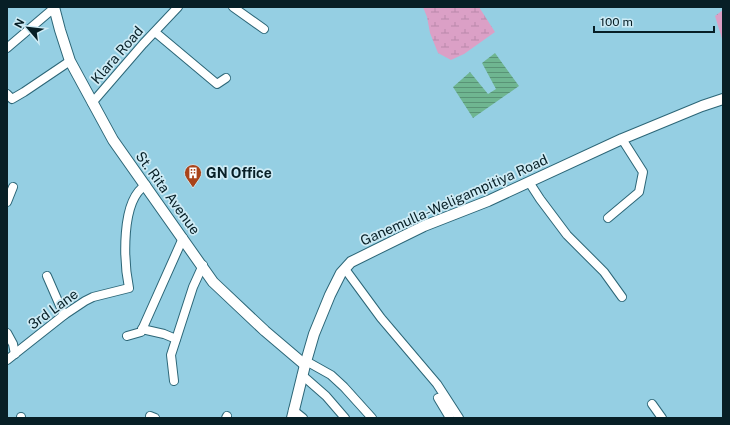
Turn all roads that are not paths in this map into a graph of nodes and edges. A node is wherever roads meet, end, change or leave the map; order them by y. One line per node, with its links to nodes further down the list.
1 (178, 7): 5 (street, Klara Road)
2 (233, 7): 4 (street)
3 (54, 8): 6 (street); 7 (street, St. Rita Avenue)
4 (264, 29)
5 (155, 32): 8 (street); 11 (street, Klara Road)
6 (7, 48)
7 (70, 61): 9 (street); 11 (street, St. Rita Avenue)
8 (226, 78)
9 (7, 94)
10 (723, 99): 12 (street, Ganemulla-Weligampitiya Road)
11 (92, 103): 14 (street, St. Rita Avenue)
12 (622, 139): 13 (street, Ganemulla-Weligampitiya Road); 17 (street)
13 (529, 182): 20 (street, Ganemulla-Weligampitiya Road); 22 (street)
14 (146, 186): 18 (street, St. Rita Avenue); 23 (street, 3rd Lane)
15 (13, 187): 16 (street)
16 (7, 202)
17 (608, 218)
18 (183, 238): 19 (street, St. Rita Avenue); 24 (street)
19 (203, 265): 27 (street); 30 (street, St. Rita Avenue)
20 (345, 269): 30 (street, Ganemulla-Weligampitiya Road); 40 (street)
21 (47, 276): 23 (street)
22 (622, 297)
23 (64, 315): 28 (street, 3rd Lane)
24 (142, 329): 26 (street); 27 (street)
25 (7, 333): 28 (street)
26 (127, 336)
27 (176, 339): 32 (street)
28 (15, 354): 29 (street, 3rd Lane)
29 (7, 360)
30 (305, 363): 31 (street, Ganemulla-Weligampitiya Road); 38 (street)
31 (302, 375): 35 (street, Ganemulla-Weligampitiya Road); 37 (street)
32 (174, 382)
33 (438, 398): 39 (street)
34 (652, 404): 41 (street)
35 (293, 414): 36 (street)
36 (303, 418)
37 (346, 418)
38 (372, 418)
39 (450, 418)
40 (459, 418)
41 (662, 418)

